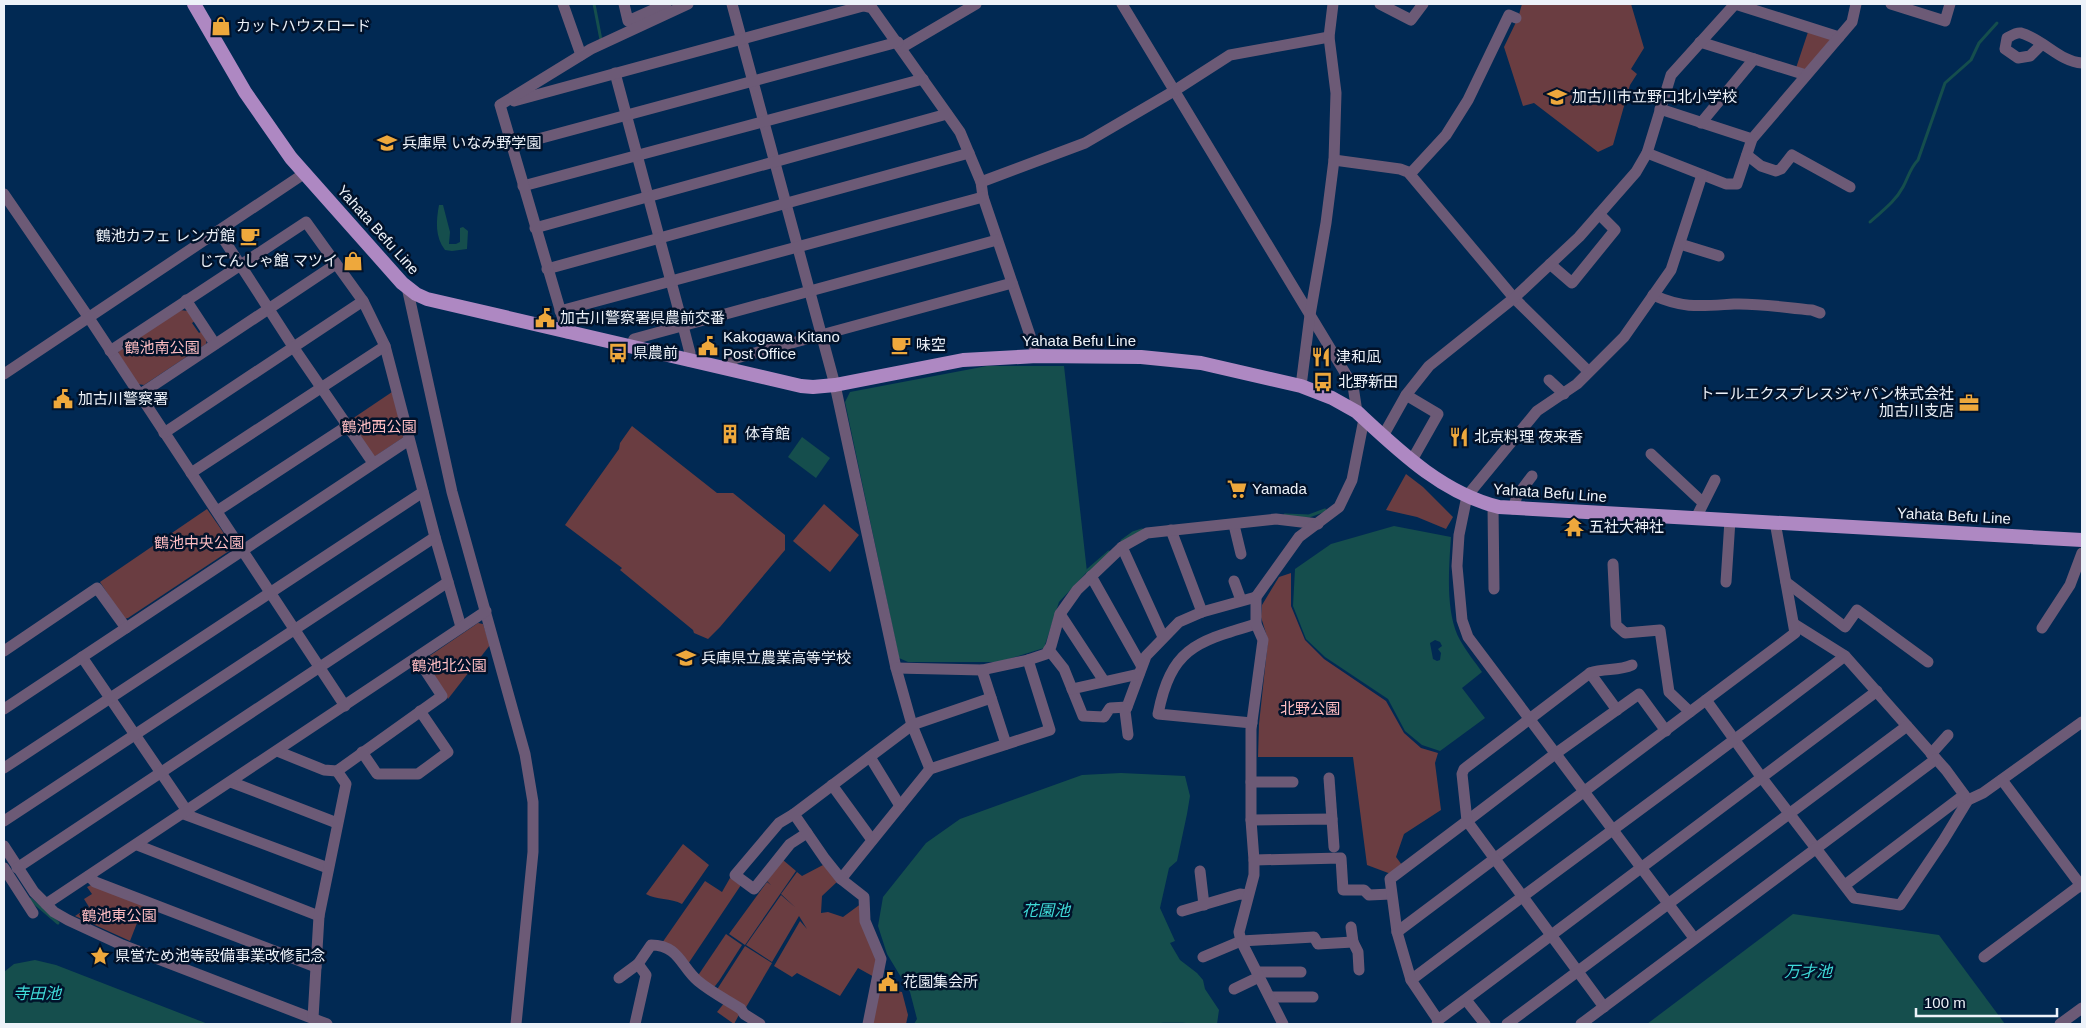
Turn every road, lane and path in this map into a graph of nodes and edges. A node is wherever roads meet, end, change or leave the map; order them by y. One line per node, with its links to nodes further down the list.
1 (194, 4): 46 (main road, Yahata Befu Line)
2 (563, 4): 24 (street)
3 (624, 4): 4 (street)
4 (666, 4)
5 (688, 4): 24 (street)
6 (732, 4): 19 (street)
7 (976, 4): 23 (street)
8 (1122, 4): 31 (street)
9 (1333, 4): 18 (street)
10 (1380, 4): 11 (street)
11 (1423, 4)
12 (1735, 4): 20 (street); 21 (street)
13 (1856, 4): 20 (street)
14 (1950, 4): 16 (street)
15 (866, 5): 19 (street); 23 (street)
16 (1898, 5)
17 (1516, 18): 47 (street)
18 (1329, 37): 31 (street); 44 (street)
19 (741, 38): 27 (street); 30 (street)
20 (1839, 38): 28 (street)
21 (1700, 42): 25 (street); 33 (street)
22 (2042, 44): 26 (street)
23 (900, 45): 29 (street); 30 (street)
24 (581, 55): 32 (street)
25 (1754, 59): 28 (street); 37 (street)
26 (2082, 62)
27 (615, 73): 32 (street); 35 (street)
28 (1806, 75): 38 (street)
29 (923, 79): 34 (street); 36 (street)
30 (752, 81): 35 (street); 36 (street)
31 (1174, 92): 49 (street); 79 (street)
32 (500, 105): 39 (street)
33 (1660, 109): 37 (street); 41 (street)
34 (947, 114): 40 (street); 45 (street)
35 (626, 115): 39 (street); 42 (street)
36 (763, 121): 42 (street); 45 (street)
37 (1701, 123): 38 (street)
38 (1752, 139): 43 (street)
39 (512, 146): 50 (street)
40 (969, 153): 49 (street); 55 (street)
41 (1647, 153): 48 (street); 56 (street)
42 (637, 155): 50 (street); 53 (street)
43 (1747, 155): 48 (street); 51 (street)
44 (1334, 160): 47 (street); 79 (street)
45 (774, 162): 53 (street); 55 (street)
46 (305, 173): 58 (street); 70 (main road, Yahata Befu Line)
47 (1410, 174): 73 (street)
48 (1702, 175): 61 (street)
49 (981, 182): 54 (street)
50 (523, 186): 57 (street)
51 (1850, 187)
52 (4, 194): 80 (street)
53 (647, 196): 57 (street); 59 (street)
54 (982, 197): 60 (street); 62 (street)
55 (785, 204): 59 (street); 62 (street)
56 (1598, 214): 65 (street); 65 (street)
57 (535, 228): 67 (street)
58 (219, 232): 66 (street); 80 (street)
59 (659, 238): 67 (street); 68 (street)
60 (997, 240): 69 (street); 71 (street)
61 (1680, 244): 63 (street); 72 (street)
62 (798, 247): 68 (street); 71 (street)
63 (1719, 256)
64 (336, 264): 66 (street); 75 (street); 76 (street)
65 (1550, 264): 73 (street)
66 (239, 265): 74 (street); 76 (street)
67 (547, 268): 77 (street)
68 (671, 281): 77 (street); 81 (street)
69 (1012, 283): 83 (street); 89 (street)
70 (407, 287): 82 (main road, Yahata Befu Line); 140 (street)
71 (809, 291): 81 (street); 83 (street)
72 (1654, 295): 78 (street); 92 (street)
73 (1514, 298): 92 (street); 100 (street)
74 (186, 300): 84 (street); 88 (street)
75 (363, 301): 85 (street); 87 (street)
76 (269, 309): 84 (street); 87 (street)
77 (560, 311): 82 (street)
78 (1820, 314)
79 (1310, 315): 96 (street); 101 (street)
80 (89, 318): 88 (street); 93 (street)
81 (683, 326): 86 (street); 90 (street)
82 (567, 332): 86 (main road, Yahata Befu Line)
83 (821, 335): 91 (street); 95 (street)
84 (215, 344): 99 (street)
85 (386, 346): 97 (street); 105 (street)
86 (631, 347): 90 (main road, Yahata Befu Line)
87 (294, 348): 97 (street); 103 (street)
88 (110, 351): 99 (street)
89 (1037, 356): 95 (main road, Yahata Befu Line); 96 (main road, Yahata Befu Line)
90 (689, 360): 91 (main road, Yahata Befu Line)
91 (730, 370): 95 (main road, Yahata Befu Line)
92 (1588, 371): 98 (street)
93 (4, 374)
94 (1549, 380): 98 (street)
95 (835, 385): 159 (street)
96 (1301, 386): 101 (main road, Yahata Befu Line)
97 (320, 387): 102 (street); 109 (street)
98 (1564, 394): 113 (street)
99 (139, 395): 103 (street)
100 (1406, 395): 104 (street); 107 (street)
101 (1361, 416): 104 (main road, Yahata Befu Line); 122 (street)
102 (347, 426): 108 (street); 117 (street)
103 (164, 433): 109 (street)
104 (1383, 436): 107 (main road, Yahata Befu Line)
105 (409, 440): 108 (street); 112 (street)
106 (1651, 454): 114 (street)
107 (1412, 460): 113 (main road, Yahata Befu Line)
108 (374, 463): 127 (street)
109 (191, 473): 117 (street)
110 (1532, 476): 116 (street)
111 (1715, 480): 114 (street)
112 (423, 492): 124 (street); 137 (street)
113 (1466, 496): 115 (main road, Yahata Befu Line); 175 (street)
114 (1704, 500): 118 (street)
115 (1494, 506): 116 (main road, Yahata Befu Line); 136 (street)
116 (1513, 509): 118 (main road, Yahata Befu Line)
117 (217, 512): 127 (street)
118 (1696, 518): 119 (main road, Yahata Befu Line)
119 (1730, 520): 120 (main road, Yahata Befu Line); 134 (street)
120 (1775, 522): 125 (main road, Yahata Befu Line); 135 (street)
121 (1234, 524): 122 (street); 123 (street); 129 (street)
122 (1318, 524): 138 (street)
123 (1170, 530): 126 (street); 141 (street)
124 (435, 537): 133 (street); 147 (street)
125 (2082, 540)
126 (1122, 547): 131 (street); 149 (street)
127 (243, 550): 137 (street); 146 (street)
128 (2082, 553): 148 (street)
129 (1241, 554)
130 (1613, 564): 174 (street)
131 (1091, 576): 142 (street); 161 (street)
132 (1234, 581): 139 (street)
133 (448, 582): 145 (street); 158 (street)
134 (1726, 582)
135 (1786, 582): 144 (street); 156 (street)
136 (1494, 589)
137 (270, 591): 147 (street); 166 (street)
138 (1256, 596): 139 (street); 143 (street)
139 (1241, 600): 141 (street)
140 (486, 611): 145 (street); 266 (street)
141 (1202, 612): 149 (street)
142 (1060, 614): 150 (street); 163 (street)
143 (1256, 624): 176 (street); 176 (street)
144 (1794, 624): 152 (street); 168 (street)
145 (461, 627): 154 (street)
146 (126, 628): 151 (street); 153 (street)
147 (295, 628): 158 (street); 181 (street)
148 (2042, 628)
149 (1163, 637): 161 (street)
150 (1049, 650): 155 (street); 164 (street)
151 (4, 651)
152 (1845, 656): 165 (street); 184 (street)
153 (82, 657): 166 (street); 171 (street)
154 (417, 658): 169 (street); 173 (street)
155 (1028, 660): 160 (street); 185 (street)
156 (1928, 662)
157 (1632, 665): 162 (street)
158 (320, 667): 169 (street); 194 (street)
159 (896, 668): 160 (street); 178 (street)
160 (982, 670): 167 (street)
161 (1140, 670): 163 (street); 170 (street)
162 (1590, 674): 172 (street); 175 (street)
163 (1104, 681): 164 (street)
164 (1072, 689): 170 (street)
165 (1877, 691): 179 (street); 196 (street)
166 (110, 697): 181 (street); 191 (street)
167 (991, 698): 178 (street); 185 (street)
168 (1706, 700): 174 (street); 184 (street)
169 (345, 706): 186 (street)
170 (1127, 707): 182 (street)
171 (4, 709)
172 (1617, 710): 180 (street); 188 (street)
173 (420, 711): 187 (street); 187 (street)
174 (1690, 712): 180 (street)
175 (1529, 720): 188 (street); 211 (street)
176 (1252, 722): 199 (street)
177 (2082, 722): 197 (street)
178 (912, 724): 189 (street); 192 (street)
179 (1908, 726): 190 (street); 206 (street)
180 (1666, 731): 202 (street)
181 (135, 734): 194 (street); 210 (street)
182 (1128, 735)
183 (1948, 735): 190 (street)
184 (1735, 740): 196 (street); 213 (street)
185 (1006, 744): 192 (street)
186 (277, 751): 193 (street); 198 (street)
187 (362, 752): 193 (street)
188 (1555, 754): 202 (street); 211 (street)
189 (870, 757): 201 (street); 204 (street)
190 (1934, 757): 203 (street); 219 (street)
191 (4, 768)
192 (930, 769): 204 (street)
193 (337, 771): 212 (street)
194 (161, 772): 205 (street); 223 (street)
195 (1329, 778): 208 (street)
196 (1762, 778): 206 (street); 225 (street)
197 (2002, 780): 203 (street); 230 (street)
198 (231, 782): 205 (street); 212 (street)
199 (1251, 782): 200 (street); 209 (street)
200 (1293, 782)
201 (832, 785): 207 (street); 215 (street)
202 (1584, 793): 213 (street); 220 (street)
203 (1966, 797): 229 (street); 229 (street)
204 (900, 806): 215 (street)
205 (185, 812): 217 (street); 224 (street)
206 (1790, 813): 219 (street); 235 (street)
207 (794, 814): 214 (street); 214 (street)
208 (1332, 819): 209 (street); 216 (street)
209 (1251, 820): 221 (street)
210 (4, 821)
211 (1468, 821): 220 (street); 231 (street)
212 (337, 823): 224 (street)
213 (1612, 830): 225 (street); 233 (street)
214 (807, 833): 228 (street)
215 (872, 840): 228 (street)
216 (1337, 841)
217 (136, 844): 227 (street); 239 (street)
218 (4, 846): 223 (street)
219 (1818, 849): 229 (street); 243 (street)
220 (1494, 859): 233 (street); 241 (street)
221 (1254, 860): 231 (street); 232 (street)
222 (4, 868): 238 (street)
223 (17, 868): 234 (street)
224 (328, 868): 239 (street)
225 (1641, 869): 235 (street); 242 (street)
226 (1200, 871): 236 (street)
227 (89, 876): 234 (street); 249 (street)
228 (841, 879): 269 (street)
229 (1845, 885)
230 (2082, 885): 247 (street)
231 (1392, 894): 241 (street)
232 (1248, 895): 236 (street); 244 (street)
233 (1522, 896): 242 (street); 255 (street)
234 (46, 904): 262 (street)
235 (1668, 904): 243 (street); 251 (street)
236 (1204, 905): 237 (street)
237 (1182, 911)
238 (33, 913)
239 (319, 916): 249 (street)
240 (1351, 927): 245 (street)
241 (1397, 932): 255 (street)
242 (1551, 936): 251 (street); 259 (street)
243 (1694, 938): 260 (street)
244 (1241, 941): 245 (street); 246 (street); 253 (street)
245 (1353, 942): 250 (street)
246 (1203, 957)
247 (1984, 957)
248 (638, 964): 254 (street); 267 (street); 268 (street)
249 (316, 967): 262 (street)
250 (1359, 970)
251 (1578, 971): 260 (street); 263 (street)
252 (1302, 972): 253 (street)
253 (1258, 974): 256 (street); 257 (street)
254 (619, 978)
255 (1411, 980): 264 (street)
256 (1234, 989)
257 (1270, 997): 258 (street); 270 (street)
258 (1313, 997)
259 (1466, 1000): 264 (street); 271 (street)
260 (1604, 1007): 273 (street)
261 (2082, 1008): 274 (street)
262 (313, 1018): 265 (street)
263 (1523, 1020): 272 (street)
264 (1438, 1022)
265 (326, 1024)
266 (516, 1024)
267 (635, 1024)
268 (760, 1024)
269 (868, 1024)
270 (1283, 1024)
271 (1485, 1024)
272 (1507, 1024)
273 (1581, 1024)
274 (2060, 1024)

